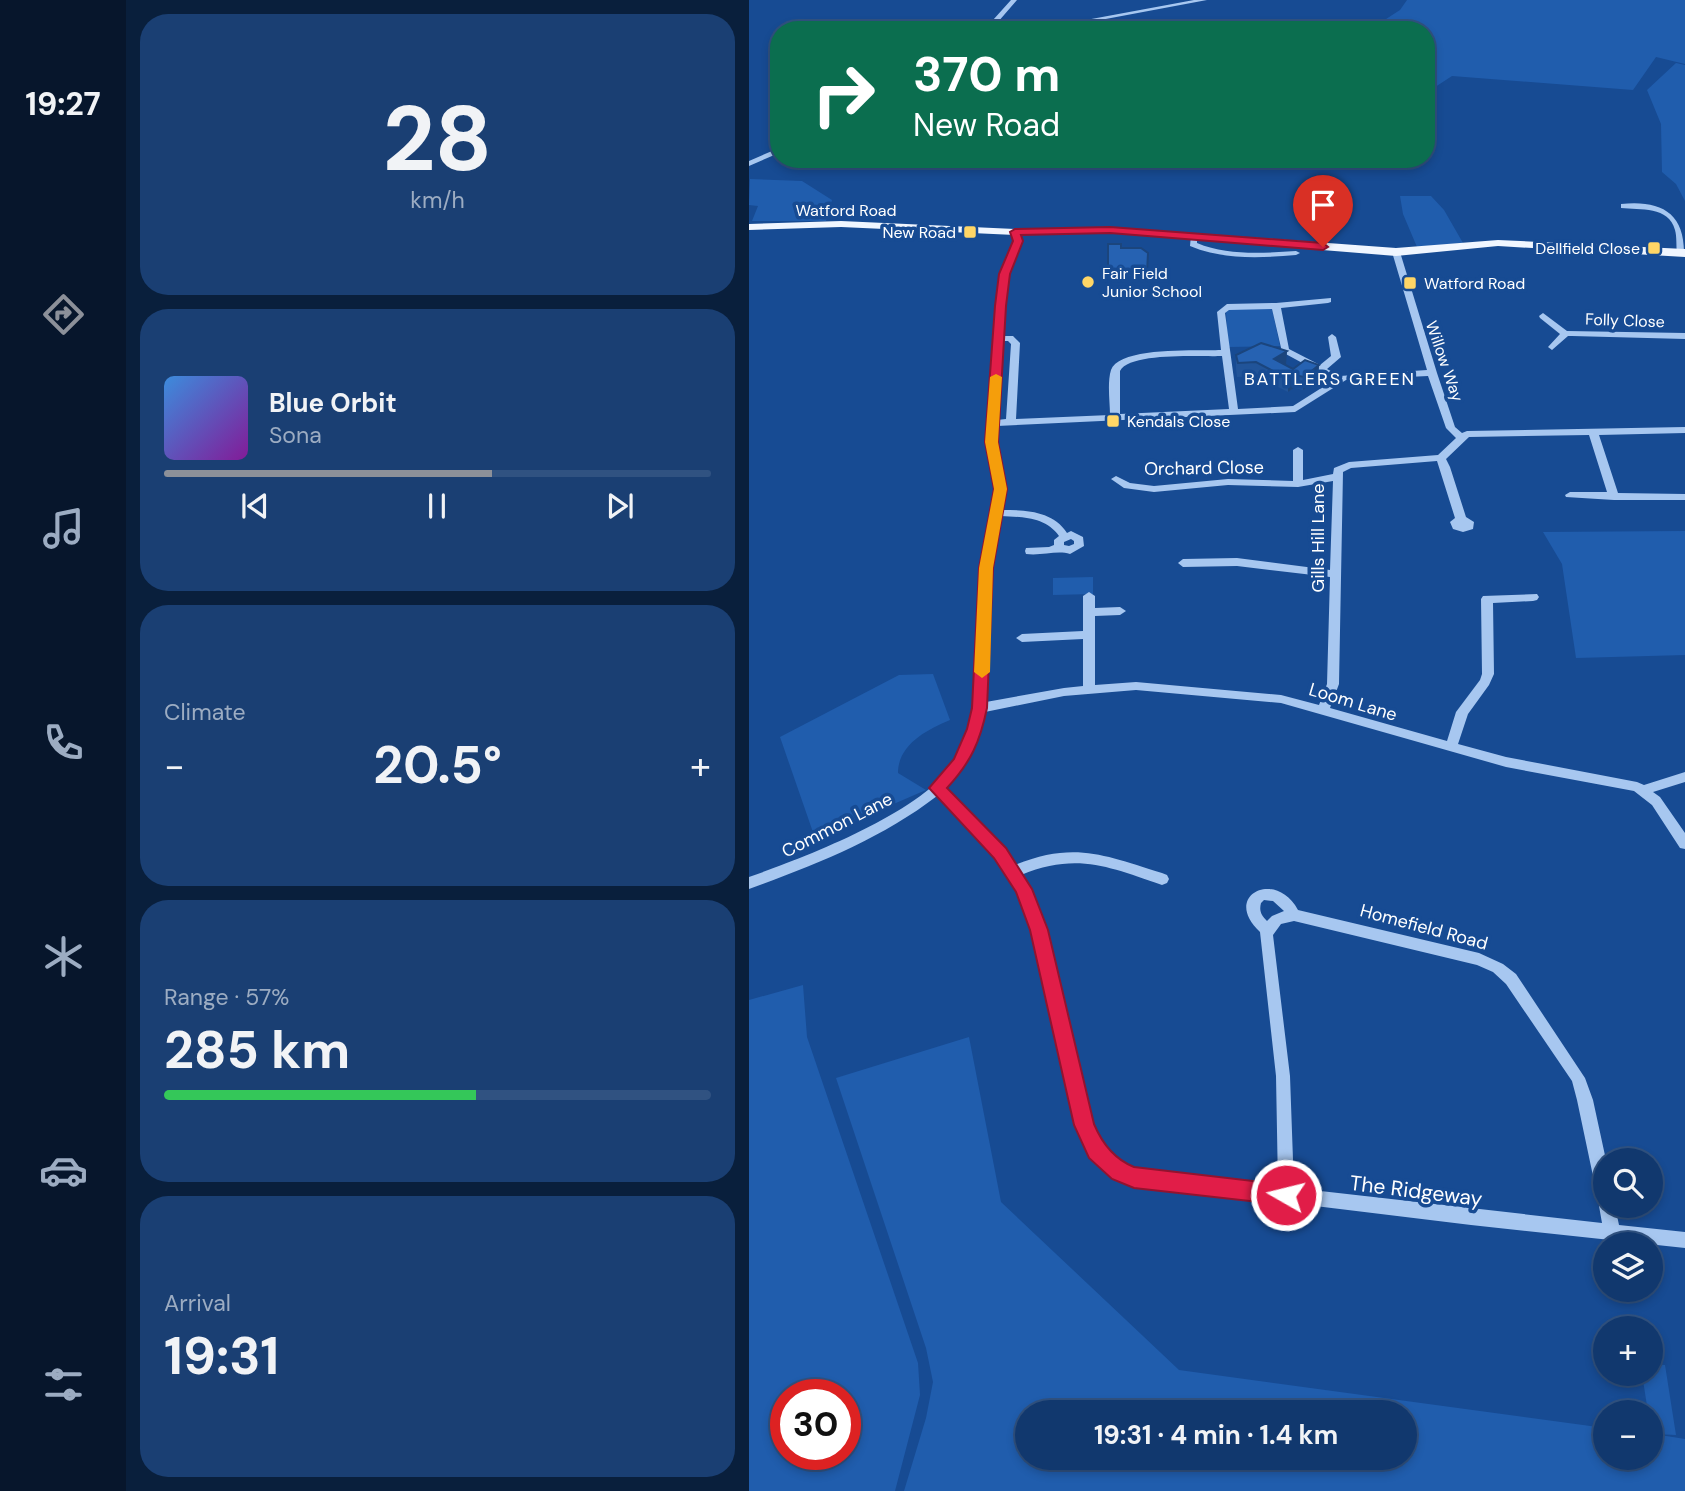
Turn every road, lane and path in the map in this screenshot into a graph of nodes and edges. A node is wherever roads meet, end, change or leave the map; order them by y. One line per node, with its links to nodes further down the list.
1 (1014, 0): 3 (street)
2 (1204, 0): 4 (street)
3 (995, 21)
4 (1086, 21)
5 (770, 153): 6 (street)
6 (749, 163)
7 (1625, 206): 13 (street)
8 (749, 228): 9 (main road, Watford Road)
9 (1015, 232): 10 (main road, Watford Road); 20 (street)
10 (1194, 237): 11 (main road, Watford Road); 12 (street, Watford Road)
11 (1396, 252): 13 (main road, Watford Road); 24 (street, Willow Way)
12 (1296, 253)
13 (1683, 253)
14 (1328, 300): 15 (street)
15 (1276, 306): 22 (street); 23 (street)
16 (1543, 316): 17 (street, Folly Close)
17 (1565, 334): 18 (street, Folly Close); 21 (street, Folly Close)
18 (1685, 336)
19 (1332, 337): 23 (street)
20 (999, 339): 28 (street); 29 (street)
21 (1552, 347)
22 (1226, 353): 26 (street); 27 (street)
23 (1322, 368): 25 (street)
24 (1432, 373): 25 (street); 32 (street, Willow Way)
25 (1339, 379): 26 (street)
26 (1234, 412): 27 (street)
27 (1115, 417): 28 (street)
28 (1011, 422): 29 (street)
29 (992, 423): 41 (street)
30 (1685, 430): 31 (street)
31 (1593, 431): 32 (street); 39 (street)
32 (1461, 437): 34 (street)
33 (1299, 450): 37 (street)
34 (1440, 458): 35 (street, Gills Hill Lane); 42 (street)
35 (1336, 477): 37 (street, Orchard Close); 47 (street, Gills Hill Lane)
36 (1116, 479): 37 (street, Orchard Close)
37 (1298, 484)
38 (1570, 495): 39 (street)
39 (1614, 497): 40 (street)
40 (1685, 497)
41 (997, 513): 43 (street); 55 (street)
42 (1461, 519)
43 (1064, 536): 44 (street); 44 (street)
44 (1059, 547): 45 (street)
45 (1030, 551)
46 (1183, 564): 47 (street)
47 (1335, 574): 56 (street, Gills Hill Lane)
48 (1089, 596): 51 (street)
49 (1534, 597): 57 (street)
50 (1120, 611): 51 (street)
51 (1090, 612): 52 (street)
52 (1089, 635): 53 (street); 54 (street)
53 (1022, 638)
54 (1089, 688): 55 (street, Loom Lane); 56 (street, Loom Lane)
55 (980, 708): 59 (street)
56 (1323, 711): 57 (street, Loom Lane)
57 (1451, 748): 60 (street, Loom Lane)
58 (1685, 777): 60 (street)
59 (937, 788): 62 (street, The Ridgeway); 64 (street, Common Lane)
60 (1644, 790): 61 (street)
61 (1685, 844)
62 (1013, 872): 63 (street); 68 (street, The Ridgeway)
63 (1162, 879)
64 (749, 883)
65 (1294, 915): 66 (street); 66 (street, Homefield Road); 67 (street, Homefield Road)
66 (1267, 930): 68 (street, Homefield Road)
67 (1595, 1148)
68 (1286, 1195): 69 (street, The Ridgeway)
69 (1602, 1232)
70 (1663, 1238): 71 (street, The Ridgeway)
71 (1685, 1240)

